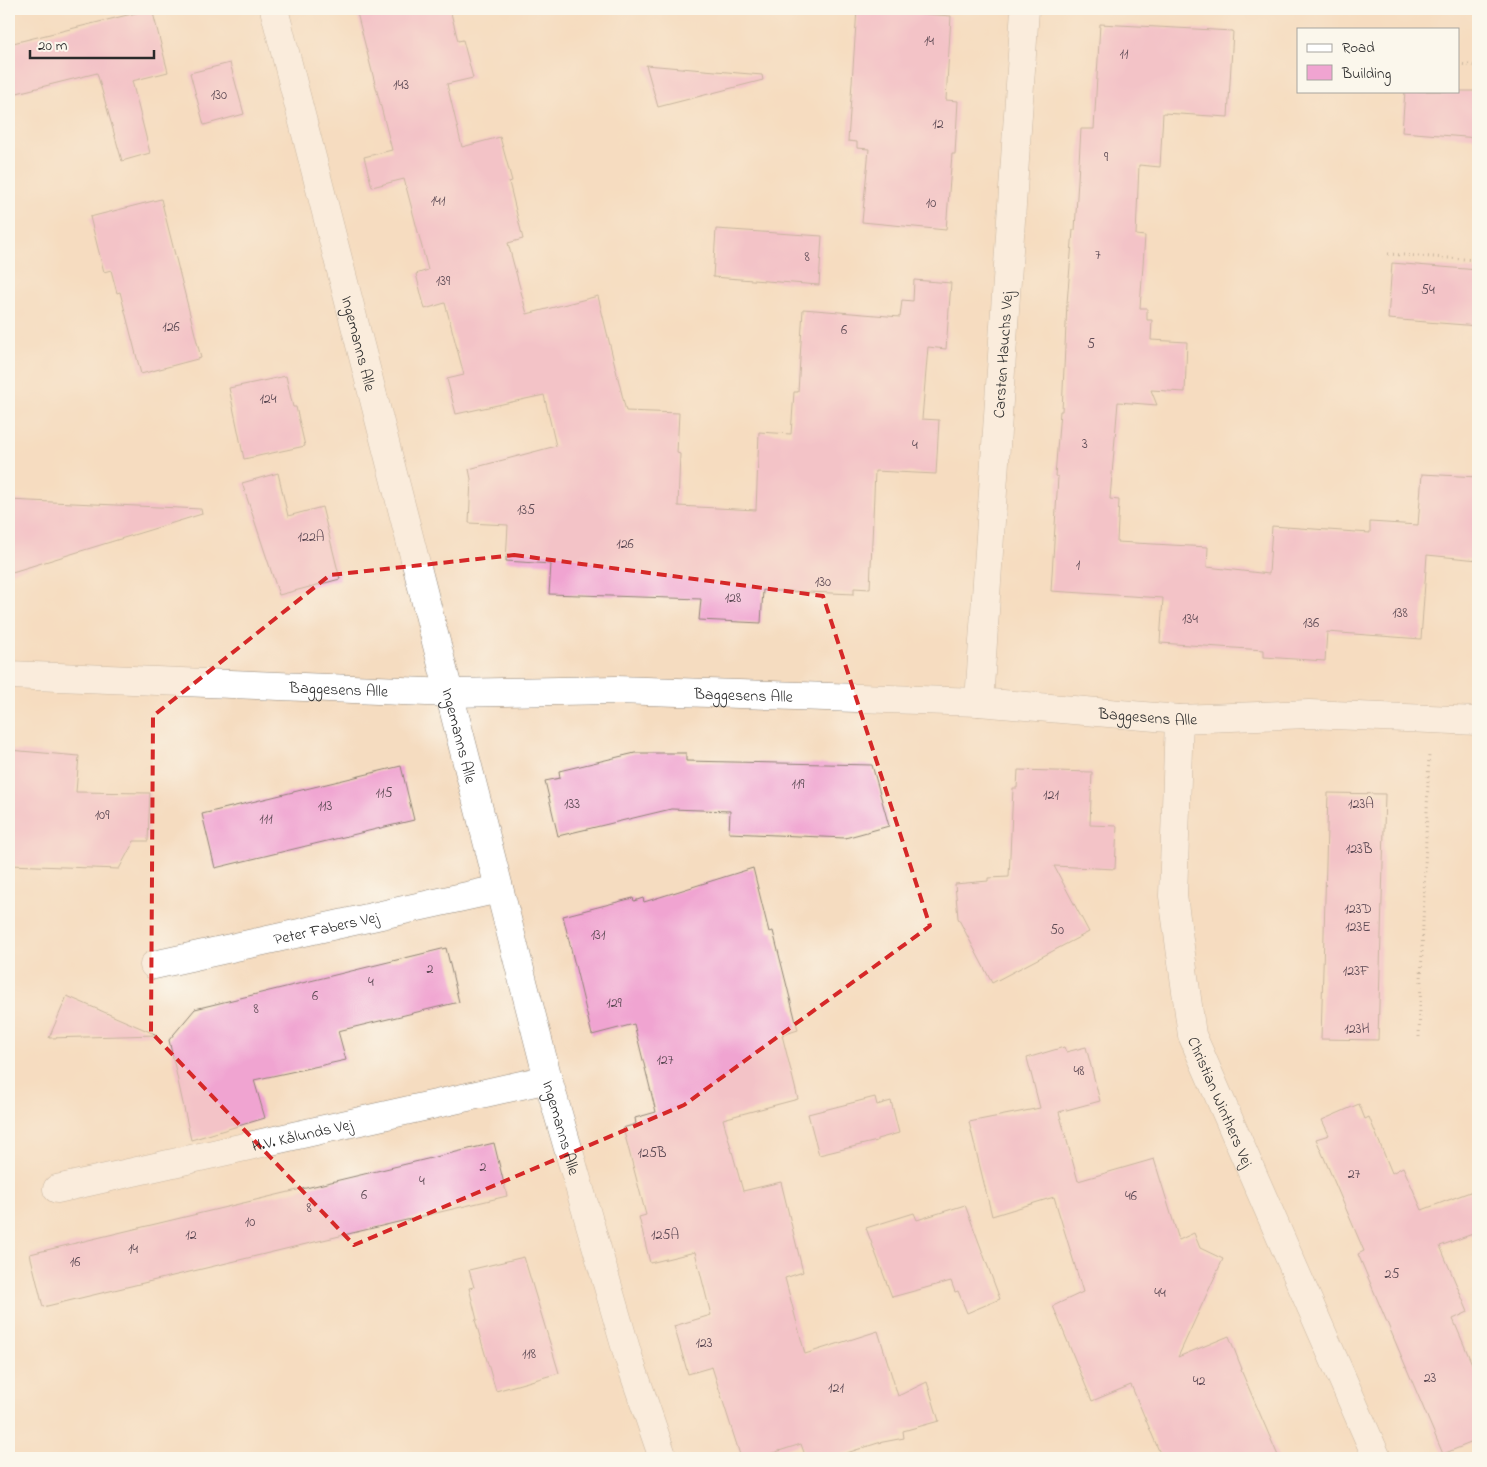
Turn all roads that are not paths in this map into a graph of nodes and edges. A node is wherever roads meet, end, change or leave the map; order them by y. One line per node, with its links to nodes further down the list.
1 (274, 9): 4 (street, Ingemanns Alle)
2 (1025, 9): 5 (street, Carsten Hauchs Vej)
3 (9, 676): 4 (street, Baggesens Alle)
4 (450, 693): 5 (street, Baggesens Alle); 8 (street, Ingemanns Alle)
5 (979, 702): 6 (street, Baggesens Alle)
6 (1179, 718): 7 (street, Baggesens Alle); 13 (street, Christian Winthers Vej)
7 (1478, 721)
8 (499, 889): 9 (street, Peter Fabers Vej); 10 (street, Ingemanns Alle)
9 (154, 965)
10 (548, 1079): 11 (street, H.V. Kålunds Vej); 12 (street, Ingemanns Alle)
11 (57, 1189)
12 (663, 1458)
13 (1377, 1458)

